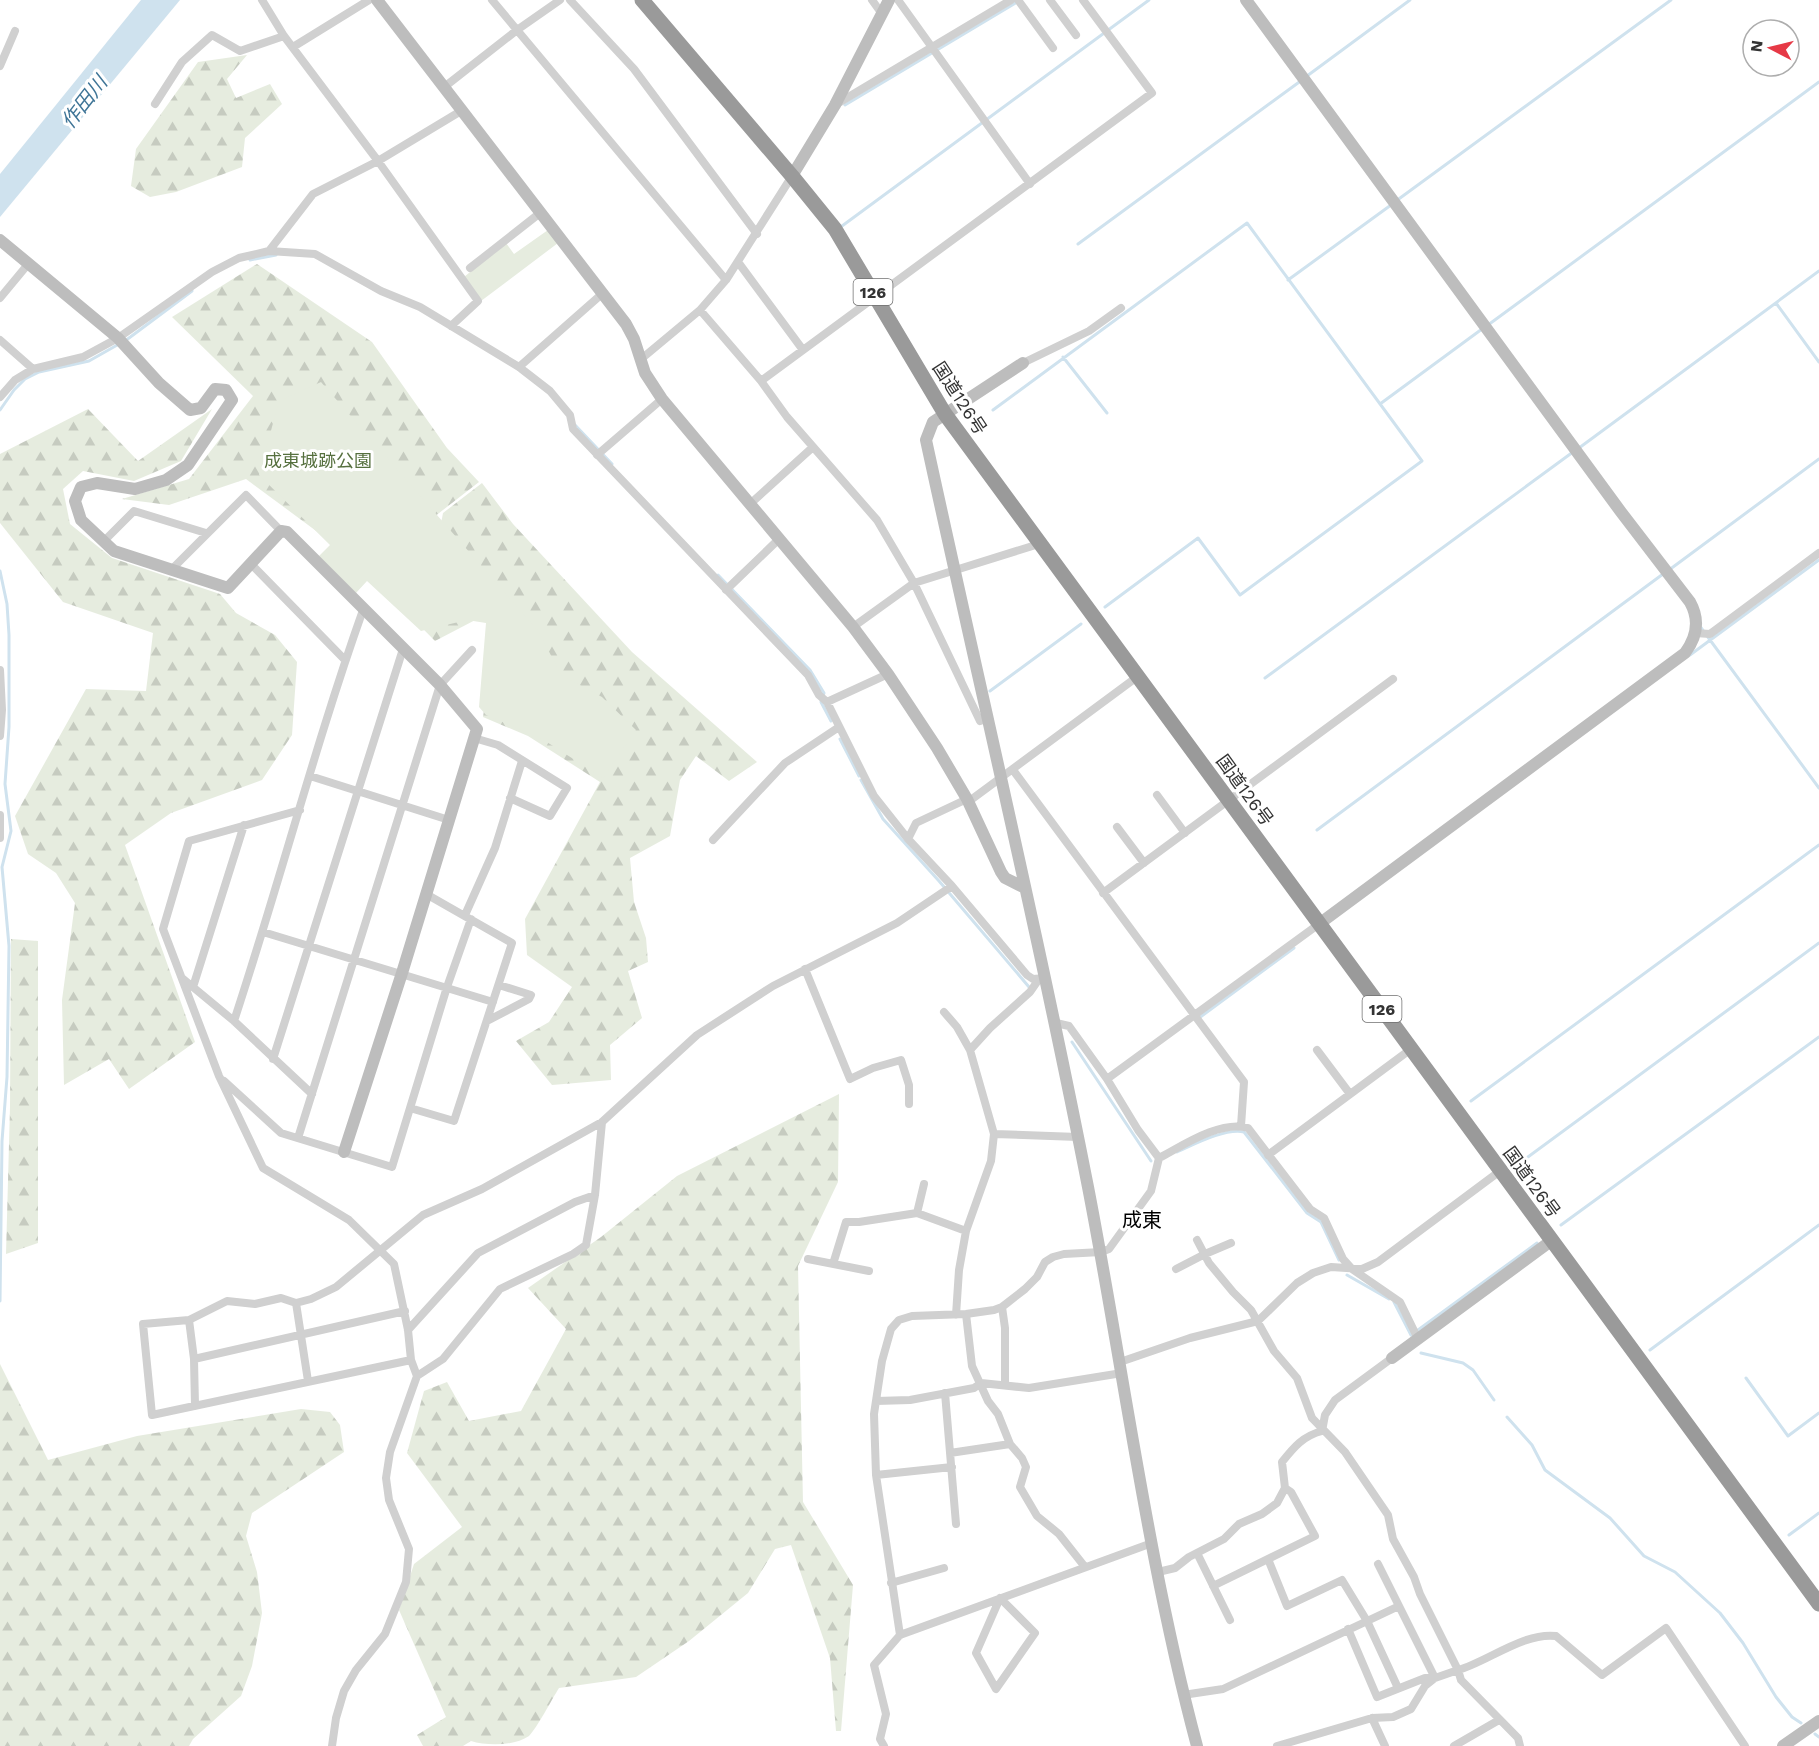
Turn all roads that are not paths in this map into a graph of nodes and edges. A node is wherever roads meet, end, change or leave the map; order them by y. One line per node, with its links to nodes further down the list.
1 (262, 0): 20 (street)
2 (369, 0): 21 (street)
3 (377, 0): 25 (street)
4 (492, 0): 17 (street)
5 (560, 0): 17 (street)
6 (570, 0): 33 (street)
7 (642, 0): 30 (highway, 国道126号 / 126)
8 (872, 0): 16 (street)
9 (889, 0): 16 (street)
10 (898, 0): 22 (street)
11 (1011, 0): 22 (street)
12 (1018, 0): 23 (street)
13 (1050, 0): 19 (street)
14 (1083, 0): 31 (street)
15 (1246, 0): 73 (street)
16 (882, 14): 27 (street)
17 (517, 30): 25 (street); 39 (street)
18 (15, 31): 24 (street)
19 (1076, 35)
20 (284, 36): 21 (street); 26 (street)
21 (293, 47): 29 (street)
22 (931, 47): 27 (street); 31 (street)
23 (1053, 48)
24 (0, 66)
25 (443, 88): 28 (street)
26 (154, 104)
27 (835, 105): 30 (street)
28 (461, 111): 29 (street); 32 (street)
29 (378, 161): 35 (street); 45 (street)
30 (792, 176): 33 (street); 41 (highway, 国道126号 / 126)
31 (1030, 184): 41 (street)
32 (540, 213): 38 (street); 40 (street)
33 (757, 234): 36 (street)
34 (0, 240): 37 (street)
35 (269, 250): 45 (street); 47 (street)
36 (738, 262): 39 (street); 48 (street)
37 (29, 263): 42 (street); 47 (street)
38 (470, 268)
39 (726, 280): 44 (street)
40 (603, 293): 49 (street); 51 (street)
41 (876, 296): 48 (street); 56 (highway, 国道126号 / 126)
42 (0, 298)
43 (1121, 308): 50 (street)
44 (700, 310): 49 (street); 53 (street)
45 (452, 326): 51 (street)
46 (0, 340): 52 (street)
47 (121, 341): 52 (street); 63 (street)
48 (803, 350): 53 (street)
49 (640, 360): 55 (street)
50 (1023, 363): 56 (street)
51 (519, 367): 58 (street)
52 (33, 369): 54 (street)
53 (761, 381): 57 (street)
54 (0, 397)
55 (662, 399): 58 (street); 59 (street)
56 (945, 414): 64 (highway, 国道126号 / 126); 68 (street)
57 (813, 447): 59 (street); 69 (street)
58 (600, 453): 70 (street)
59 (750, 504): 62 (street)
60 (281, 531): 61 (street); 66 (street); 71 (street)
61 (206, 533): 63 (street); 67 (street)
62 (779, 539): 70 (street); 72 (street)
63 (103, 542): 67 (street)
64 (1039, 544): 68 (street); 79 (highway, 国道126号 / 126)
65 (1819, 554): 73 (street)
66 (249, 563): 67 (street); 76 (street)
67 (171, 570)
68 (954, 571): 69 (street); 84 (street)
69 (914, 583): 72 (street); 84 (street)
70 (728, 588): 83 (street)
71 (363, 610): 74 (street); 76 (street)
72 (853, 627): 78 (street)
73 (1695, 633): 113 (street)
74 (403, 649): 82 (street); 92 (street)
75 (472, 650): 82 (street)
76 (345, 660): 90 (street)
77 (0, 670): 81 (street)
78 (888, 674): 83 (street); 95 (street)
79 (1137, 677): 89 (street); 96 (highway, 国道126号 / 126)
80 (1393, 679): 96 (street)
81 (0, 682): 86 (street)
82 (440, 685): 87 (street); 97 (street)
83 (824, 700): 85 (street)
84 (987, 718): 91 (street)
85 (839, 727): 105 (street); 106 (street)
86 (0, 736)
87 (474, 738): 88 (street); 100 (street)
88 (522, 761): 94 (street); 94 (street)
89 (1013, 770): 91 (street); 110 (street)
90 (310, 776): 92 (street); 98 (street)
91 (1001, 778): 95 (street); 108 (street)
92 (357, 791): 97 (street); 115 (street)
93 (1157, 795): 103 (street)
94 (510, 798): 112 (street)
95 (967, 801): 105 (street); 108 (street)
96 (1229, 801): 103 (street); 113 (highway, 国道126号 / 126)
97 (402, 805): 100 (street); 116 (street)
98 (300, 810): 101 (street); 114 (street)
99 (0, 815): 104 (street)
100 (449, 820): 111 (street)
101 (244, 825): 119 (street); 122 (street)
102 (1117, 827): 107 (street)
103 (1185, 833): 107 (street)
104 (0, 838)
105 (908, 839): 109 (street)
106 (713, 840)
107 (1144, 863): 110 (street)
108 (1025, 888): 120 (street)
109 (948, 889): 117 (street); 120 (street)
110 (1103, 893): 126 (street)
111 (426, 894): 112 (street); 118 (street)
112 (468, 917): 121 (street); 123 (street)
113 (1319, 924): 126 (street); 130 (highway, 国道126号 / 126)
114 (263, 932): 115 (street); 127 (street)
115 (308, 945): 116 (street); 133 (street)
116 (354, 960): 118 (street); 136 (street)
117 (805, 969): 138 (street); 140 (street)
118 (402, 973): 123 (street); 145 (street)
119 (182, 977): 122 (street); 134 (street)
120 (1042, 978): 129 (street); 131 (street)
121 (499, 985): 124 (street); 128 (street)
122 (193, 987): 127 (street)
123 (447, 987): 124 (street); 139 (street)
124 (493, 1002): 128 (street)
125 (944, 1012): 131 (street)
126 (1195, 1016): 135 (street); 141 (street)
127 (234, 1021): 133 (street)
128 (487, 1021): 139 (street)
129 (1056, 1023): 135 (street); 143 (street)
130 (1411, 1049): 137 (street); 148 (highway, 国道126号 / 126)
131 (970, 1050): 142 (street)
132 (1317, 1050): 137 (street)
133 (273, 1059): 136 (street)
134 (219, 1076): 144 (street); 156 (street)
135 (1107, 1079): 147 (street)
136 (312, 1094): 144 (street)
137 (1350, 1094): 146 (street)
138 (909, 1104)
139 (410, 1108): 145 (street)
140 (602, 1122): 150 (street); 156 (street)
141 (1241, 1126): 146 (street); 147 (street)
142 (993, 1134): 143 (street); 152 (street)
143 (1078, 1137): 157 (street)
144 (298, 1138): 145 (street)
145 (344, 1152)
146 (1268, 1155): 162 (street)
147 (1158, 1158): 157 (street)
148 (1500, 1171): 154 (highway, 国道126号 / 126); 162 (street)
149 (924, 1184): 151 (street)
150 (594, 1194): 171 (street); 178 (street)
151 (917, 1213): 152 (street); 160 (street)
152 (966, 1231): 168 (street)
153 (1197, 1240): 158 (street)
154 (1551, 1241): 173 (street); 202 (highway, 国道126号 / 126)
155 (1231, 1244): 158 (street)
156 (379, 1251): 164 (street); 166 (street)
157 (1101, 1252): 165 (street); 177 (street)
158 (1205, 1254): 161 (street); 170 (street)
159 (808, 1259): 160 (street)
160 (833, 1264): 163 (street)
161 (1176, 1269)
162 (1352, 1269): 170 (street); 173 (street)
163 (869, 1271)
164 (296, 1303): 169 (street); 172 (street)
165 (1002, 1307): 167 (street); 181 (street)
166 (405, 1311): 171 (street); 172 (street)
167 (966, 1314): 168 (street); 180 (street)
168 (956, 1315): 183 (street)
169 (189, 1320): 175 (street); 184 (street)
170 (1258, 1321): 177 (street); 185 (street)
171 (408, 1330): 176 (street)
172 (300, 1335): 175 (street); 179 (street)
173 (1418, 1339): 174 (street)
174 (1392, 1358): 185 (street)
175 (194, 1359): 184 (street)
176 (411, 1360): 178 (street); 179 (street)
177 (1121, 1367): 181 (street); 192 (street)
178 (417, 1376): 216 (street)
179 (308, 1381): 184 (street)
180 (981, 1383): 181 (street); 182 (street); 186 (street)
181 (1005, 1384)
182 (945, 1393): 183 (street); 187 (street)
183 (876, 1401): 189 (street)
184 (195, 1406)
185 (1323, 1431): 190 (street); 208 (street)
186 (1010, 1444): 187 (street); 196 (street)
187 (950, 1453): 188 (street)
188 (952, 1467): 189 (street); 191 (street)
189 (876, 1475): 199 (street)
190 (1285, 1488): 193 (street); 194 (street)
191 (956, 1524)
192 (1152, 1543): 196 (street); 198 (street)
193 (1197, 1553): 198 (street); 200 (street)
194 (1269, 1559): 200 (street); 205 (street)
195 (1378, 1564): 203 (street)
196 (1085, 1567): 201 (street)
197 (944, 1568): 199 (street)
198 (1158, 1572): 211 (street)
199 (891, 1583): 207 (street)
200 (1213, 1586): 204 (street)
201 (1000, 1598): 201 (street); 207 (street)
202 (1819, 1604)
203 (1399, 1606): 205 (street); 209 (street)
204 (1230, 1620)
205 (1367, 1620): 206 (street); 210 (street)
206 (1348, 1629): 210 (street); 211 (street)
207 (900, 1635): 217 (street)
208 (1458, 1670): 209 (street); 213 (street); 223 (street)
209 (1435, 1678): 210 (street); 212 (street)
210 (1398, 1688)
211 (1183, 1695): 218 (street)
212 (1372, 1718): 215 (street); 220 (street)
213 (1499, 1720): 221 (street); 222 (street)
214 (1819, 1721): 224 (street)
215 (1310, 1742): 219 (street)
216 (332, 1746)
217 (884, 1746)
218 (1197, 1746)
219 (1277, 1746)
220 (1385, 1746)
221 (1454, 1746)
222 (1520, 1746)
223 (1745, 1746)
224 (1783, 1746)

